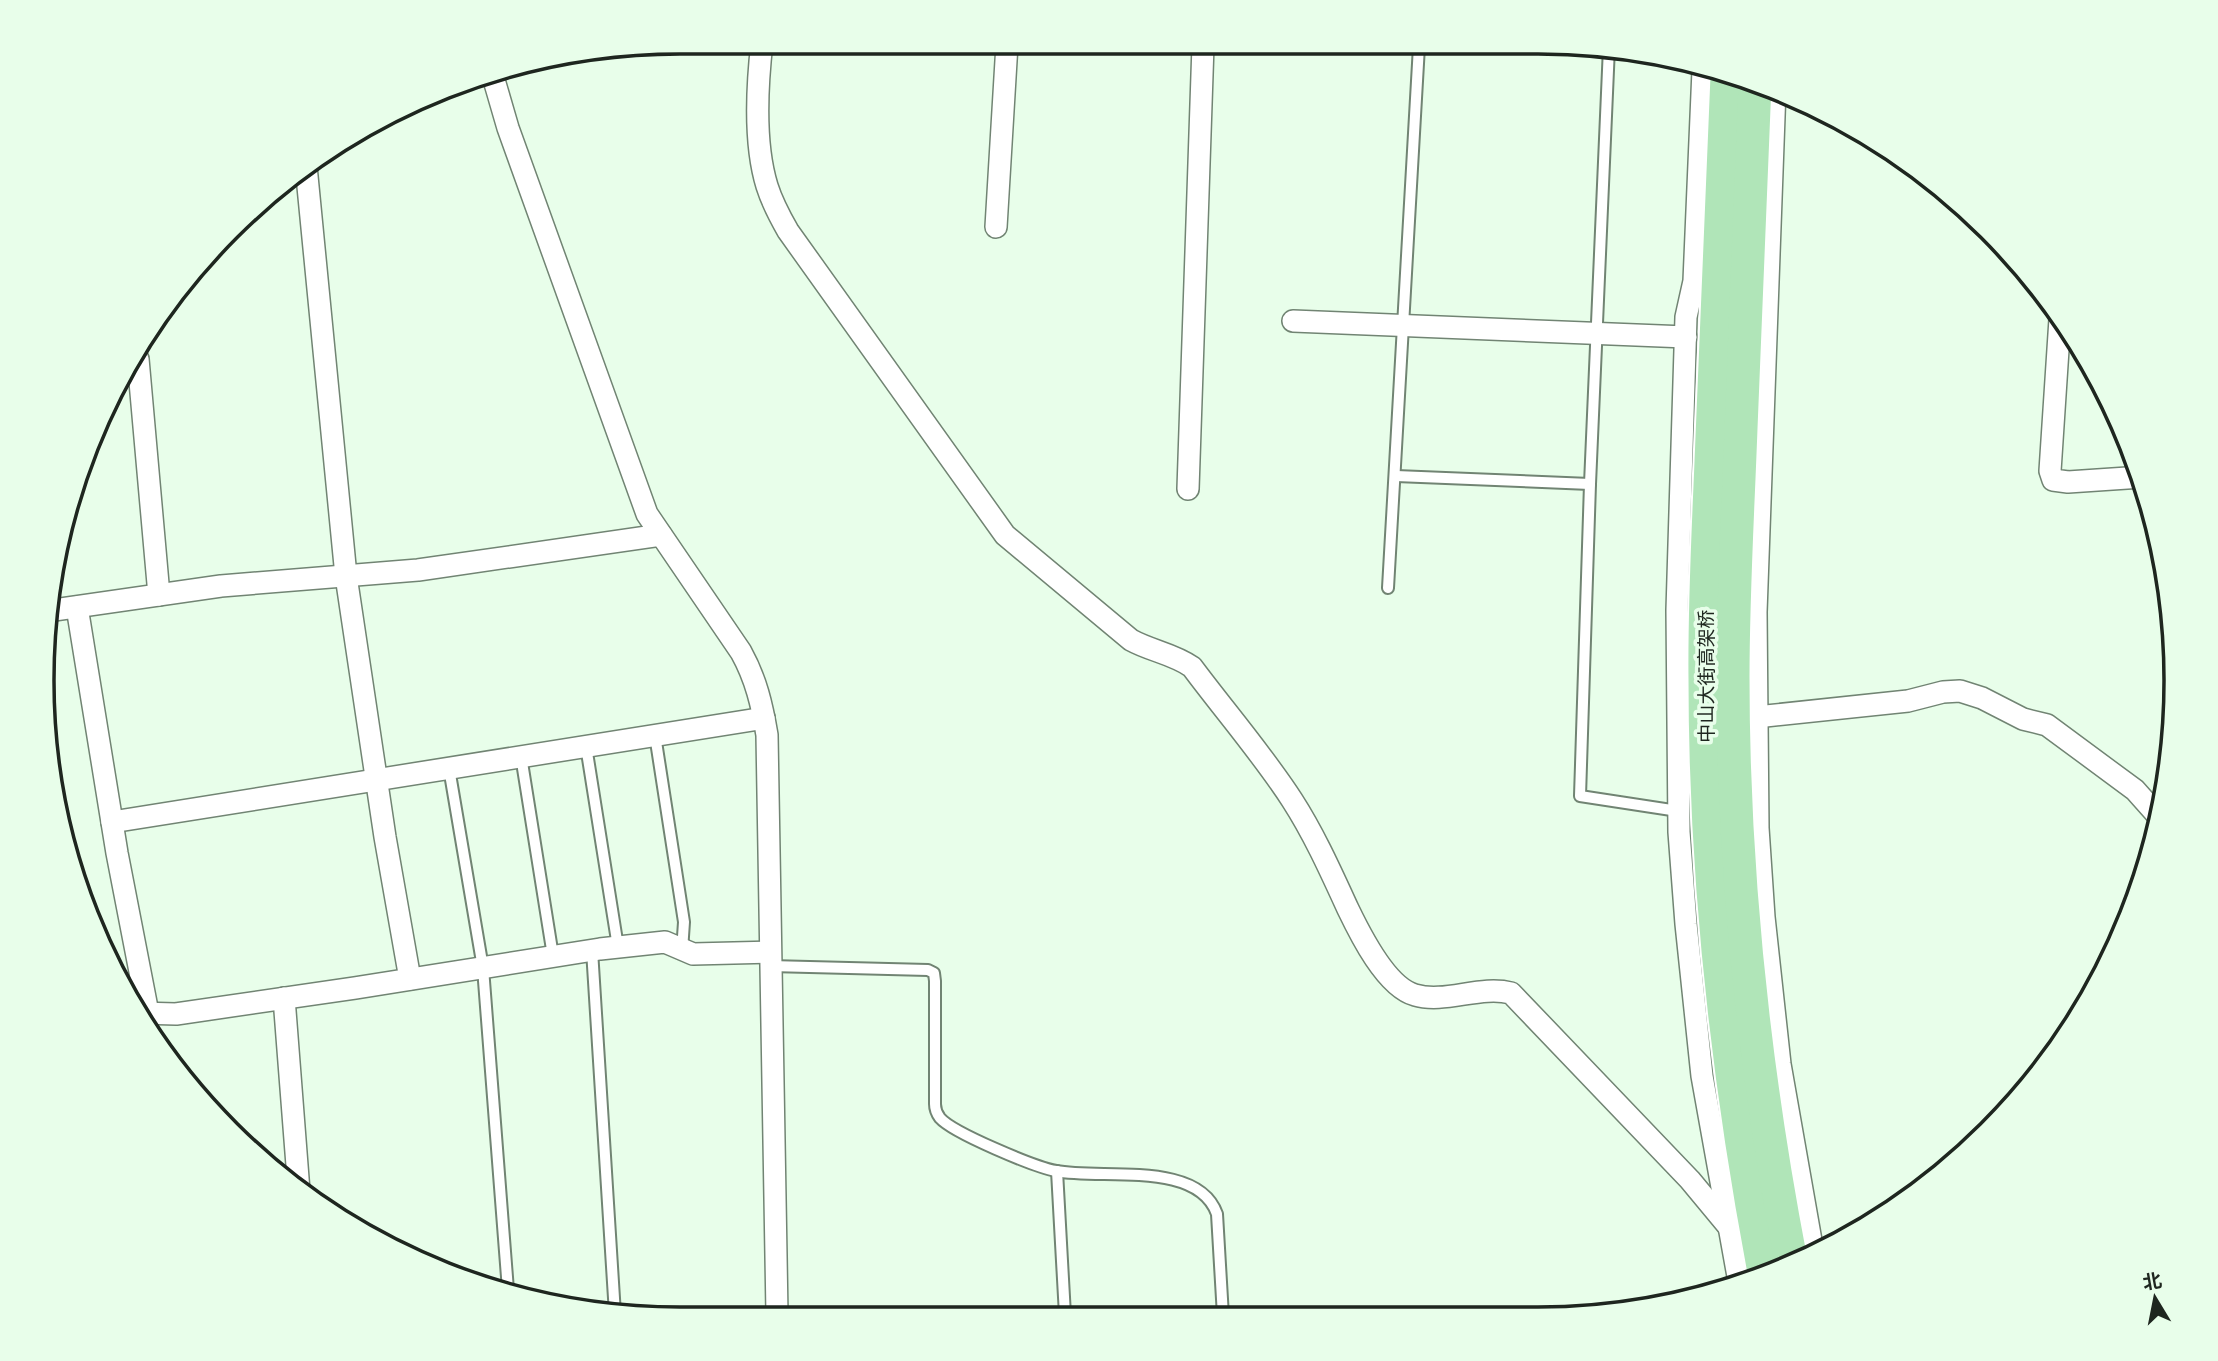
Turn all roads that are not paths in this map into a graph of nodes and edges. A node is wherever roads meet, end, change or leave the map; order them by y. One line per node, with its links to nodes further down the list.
1 (762, 54): 51 (street)
2 (1006, 54): 12 (street)
3 (1203, 54): 22 (street)
4 (1419, 54): 14 (lane)
5 (1608, 59): 15 (lane)
6 (1703, 77): 17 (street)
7 (495, 83): 23 (street)
8 (1727, 84): 54 (main road, 中山大街高架桥)
9 (1755, 93): 53 (main road, 中山大街高架桥)
10 (1775, 101): 29 (street)
11 (307, 178): 24 (street)
12 (996, 227)
13 (1293, 321): 14 (street)
14 (1404, 325): 15 (street); 19 (lane)
15 (1597, 333): 17 (street); 21 (lane)
16 (2059, 335): 20 (street)
17 (1686, 337): 37 (street)
18 (139, 366): 26 (street)
19 (1396, 476): 21 (lane); 25 (lane)
20 (2131, 478)
21 (1590, 484): 37 (lane)
22 (1188, 489)
23 (661, 535): 24 (street); 30 (street)
24 (346, 576): 26 (street); 35 (street)
25 (1388, 588)
26 (159, 595): 27 (street)
27 (76, 607): 28 (street); 38 (street)
28 (59, 609)
29 (1756, 717): 36 (street); 52 (street)
30 (764, 718): 31 (street); 43 (street)
31 (655, 735): 32 (street); 41 (lane)
32 (586, 746): 33 (street); 39 (lane)
33 (522, 756): 34 (street); 42 (lane)
34 (449, 768): 35 (street); 44 (lane)
35 (377, 780): 38 (street); 45 (street)
36 (2151, 808)
37 (1678, 811): 51 (street)
38 (112, 822): 47 (street)
39 (618, 947): 40 (street); 41 (street)
40 (592, 950): 42 (street); 57 (lane)
41 (682, 951): 43 (street)
42 (553, 956): 44 (street)
43 (770, 959): 49 (lane); 58 (street)
44 (482, 968): 45 (street); 56 (lane)
45 (410, 979): 46 (street)
46 (284, 998): 48 (street); 50 (street)
47 (142, 1000)
48 (150, 1013)
49 (1057, 1171): 59 (lane); 60 (lane)
50 (298, 1176)
51 (1729, 1227): 55 (street)
52 (1812, 1243)
53 (1790, 1253)
54 (1763, 1265)
55 (1738, 1274)
56 (507, 1282)
57 (614, 1302)
58 (777, 1307)
59 (1065, 1307)
60 (1222, 1307)

